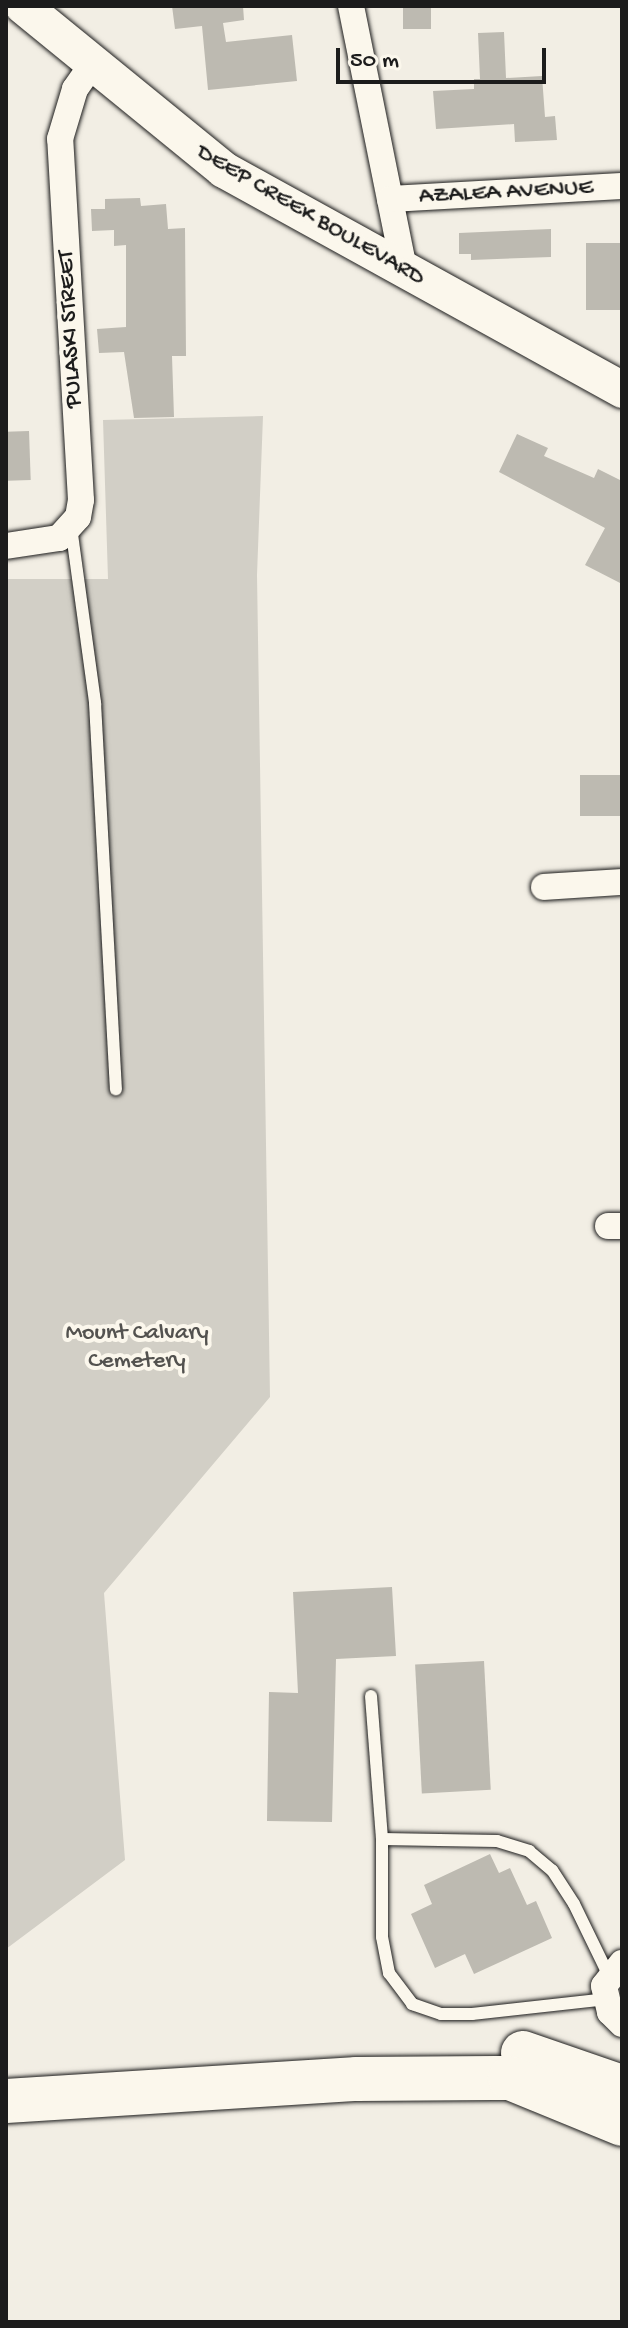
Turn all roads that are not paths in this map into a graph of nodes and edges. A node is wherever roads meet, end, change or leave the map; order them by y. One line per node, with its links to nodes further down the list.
1 (23, 6): 3 (street, DEEP CREEK BOULEVARD)
2 (351, 6): 5 (street)
3 (92, 65): 6 (street, DEEP CREEK BOULEVARD); 8 (street, PULASKI STREET)
4 (622, 186): 5 (street, AZALEA AVENUE)
5 (390, 199): 6 (street)
6 (405, 273): 7 (street, DEEP CREEK BOULEVARD)
7 (622, 390)
8 (71, 527): 9 (street); 12 (lane)
9 (6, 546)
10 (622, 882): 11 (street)
11 (544, 887)
12 (116, 1089)
13 (371, 1696): 14 (lane)
14 (382, 1839): 15 (lane); 15 (lane)
15 (613, 1979): 16 (street)
16 (622, 2024)
17 (512, 2065): 18 (highway); 19 (highway); 20 (highway); 21 (highway)
18 (6, 2076)
19 (622, 2087)
20 (6, 2101)
21 (622, 2124)

